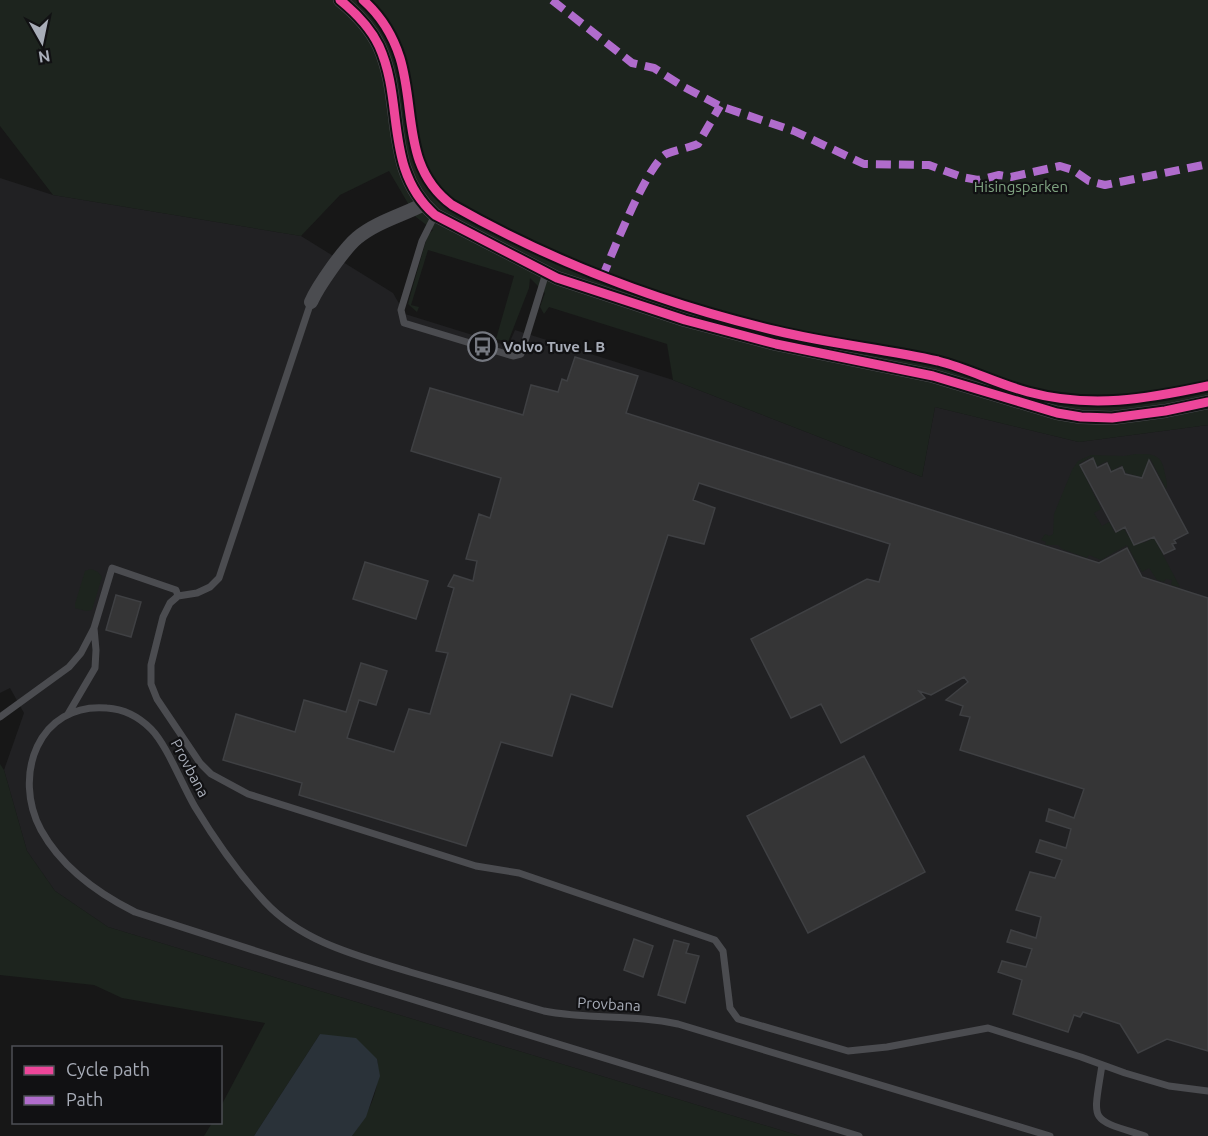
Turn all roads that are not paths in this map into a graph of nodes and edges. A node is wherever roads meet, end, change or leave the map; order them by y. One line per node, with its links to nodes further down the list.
1 (340, 0): 2 (street)
2 (424, 204): 3 (street); 5 (street)
3 (435, 215): 4 (street); 4 (lane)
4 (546, 273): 6 (street)
5 (311, 302): 7 (lane)
6 (1208, 402)
7 (178, 596): 8 (lane); 11 (lane)
8 (94, 628): 9 (lane); 10 (lane)
9 (68, 714): 13 (lane, Provbana); 14 (lane, Provbana)
10 (0, 717)
11 (1102, 1065): 12 (lane); 15 (lane)
12 (1208, 1091)
13 (860, 1136)
14 (1050, 1136)
15 (1145, 1136)

